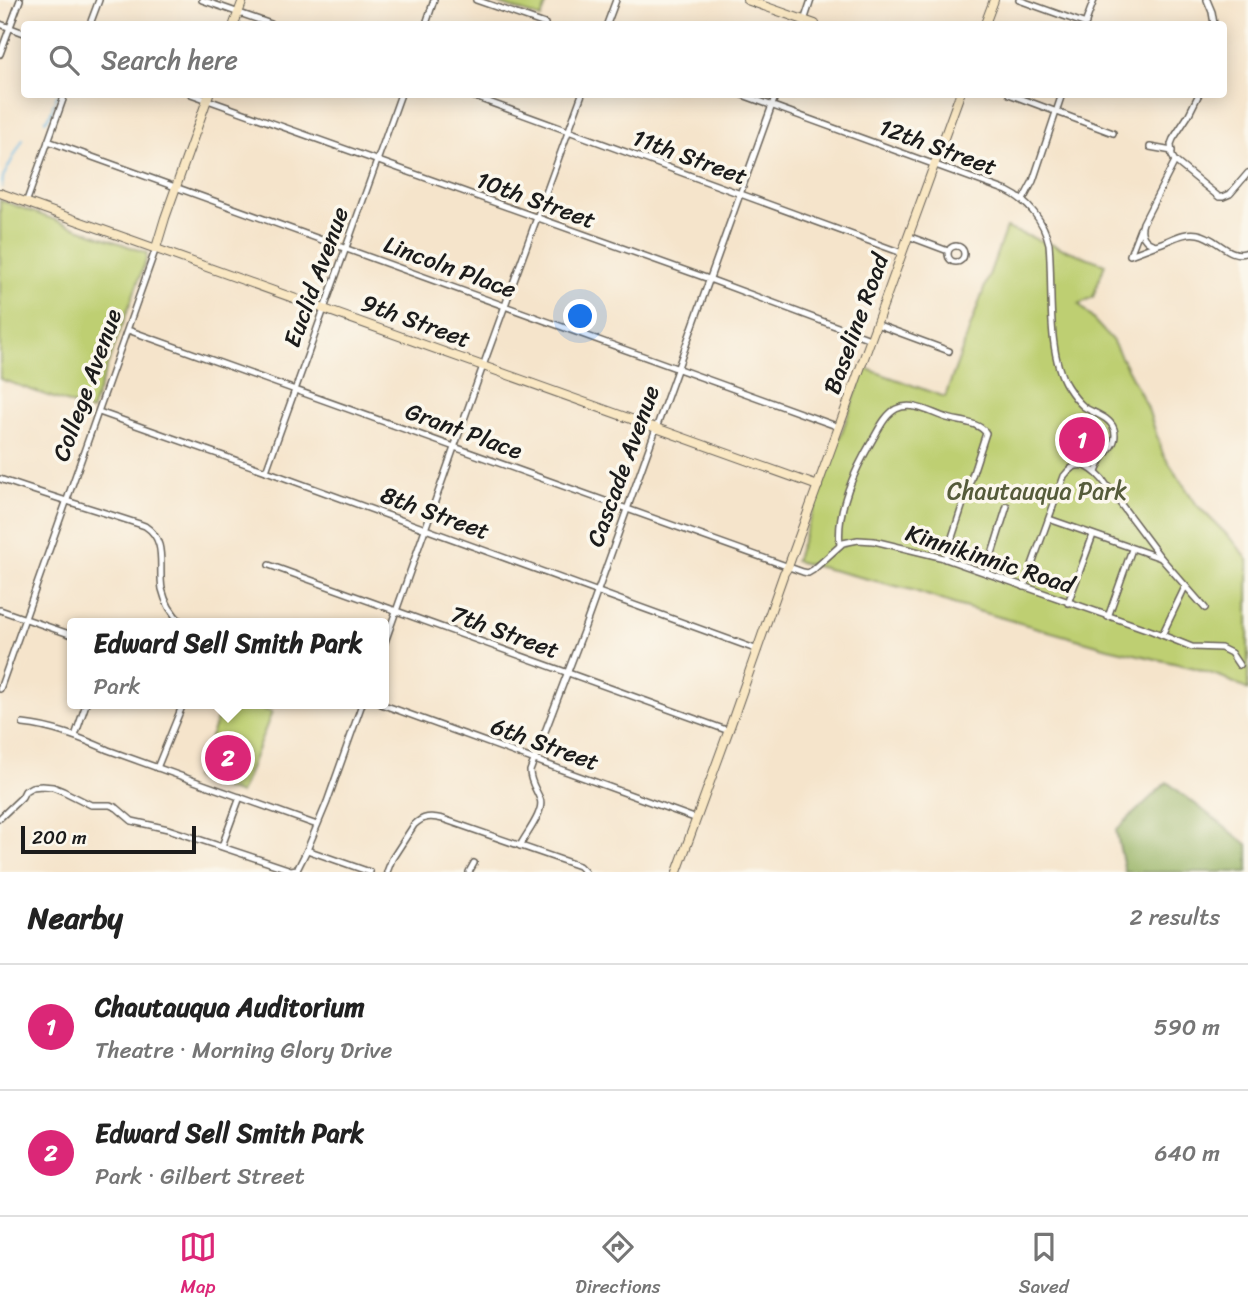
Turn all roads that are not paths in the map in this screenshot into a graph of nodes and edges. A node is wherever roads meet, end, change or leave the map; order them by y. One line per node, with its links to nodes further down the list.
1 (20, 0): 28 (street)
2 (99, 0): 15 (street)
3 (202, 0): 14 (street)
4 (243, 0): 14 (street)
5 (434, 0): 18 (street)
6 (476, 0): 19 (street)
7 (616, 0): 20 (street)
8 (747, 0): 21 (street)
9 (811, 0): 22 (street)
10 (994, 0): 23 (street)
11 (1019, 0): 24 (street)
12 (1094, 0): 25 (street)
13 (1207, 0): 26 (street)
14 (238, 13): 16 (street); 17 (street)
15 (91, 21)
16 (235, 21)
17 (262, 21)
18 (427, 21)
19 (536, 21)
20 (608, 21)
21 (798, 21)
22 (804, 21)
23 (986, 21)
24 (1077, 21)
25 (1086, 21)
26 (1214, 21)
27 (0, 24): 28 (street)
28 (10, 27): 29 (street); 30 (street)
29 (21, 32)
30 (0, 54)
31 (64, 98): 46 (street)
32 (208, 98): 50 (street, 10th Street); 53 (street, College Avenue)
33 (400, 98): 50 (street, Euclid Avenue)
34 (478, 98): 44 (street, 11th Street)
35 (581, 98): 44 (street)
36 (751, 98): 42 (street, 12th Street)
37 (775, 98): 42 (street, Cascade Avenue)
38 (959, 98): 51 (street, Baseline Road)
39 (1020, 98): 43 (street)
40 (1061, 98): 43 (street)
41 (1197, 98): 48 (street)
42 (772, 106): 51 (street, 12th Street); 55 (street, Cascade Avenue)
43 (1056, 111): 45 (street); 56 (street)
44 (569, 132): 55 (street, 11th Street); 58 (street)
45 (1113, 133)
46 (48, 141): 53 (street, Lincoln Place); 57 (street)
47 (1150, 147): 48 (street)
48 (1171, 151): 49 (street)
49 (1175, 161): 52 (street); 59 (street)
50 (376, 162): 58 (street, 10th Street); 63 (street, Euclid Avenue)
51 (934, 165): 56 (street, 12th Street); 60 (street, Baseline Road)
52 (1248, 173)
53 (176, 188): 62 (street, College Avenue); 63 (street, Lincoln Place)
54 (0, 193): 57 (street, 9th Street)
55 (741, 193): 66 (street, 11th Street); 67 (street, Cascade Avenue)
56 (1023, 200): 82 (street, 12th Street)
57 (26, 203): 62 (street, 9th Street)
58 (537, 219): 67 (street, 10th Street); 68 (street)
59 (1142, 226): 61 (street); 61 (street)
60 (908, 236): 64 (street); 66 (street, Baseline Road)
61 (1156, 245): 65 (street)
62 (156, 248): 69 (street, 9th Street); 71 (street, College Avenue)
63 (345, 248): 68 (street, Lincoln Place); 69 (street, Euclid Avenue)
64 (948, 251)
65 (1248, 252)
66 (902, 253): 70 (street, Baseline Road)
67 (709, 279): 72 (street, 10th Street); 75 (street, Cascade Avenue)
68 (505, 306): 74 (street); 75 (street, Lincoln Place)
69 (323, 308): 74 (street, 9th Street); 76 (street, Euclid Avenue)
70 (876, 324): 72 (street, Baseline Road); 73 (street)
71 (128, 330): 76 (street, Grant Place); 77 (street, College Avenue)
72 (870, 339): 78 (street, Baseline Road)
73 (949, 351)
74 (483, 366): 79 (street, 9th Street); 80 (street)
75 (677, 368): 78 (street, Lincoln Place); 79 (street, Cascade Avenue)
76 (295, 389): 80 (street, Grant Place); 81 (street, Euclid Avenue)
77 (99, 412): 81 (street, 8th Street); 85 (street, College Avenue)
78 (839, 427): 84 (street, Baseline Road)
79 (656, 428): 84 (street, 9th Street); 87 (street, Cascade Avenue)
80 (455, 446): 87 (street, Grant Place); 89 (street)
81 (266, 471): 89 (street, 8th Street)
82 (1096, 472): 88 (street); 93 (street)
83 (0, 479): 85 (street)
84 (818, 486): 96 (street, Baseline Road)
85 (66, 501): 106 (street); 107 (street, College Avenue)
86 (1007, 506): 97 (street)
87 (626, 509): 96 (street, Grant Place); 100 (street, Cascade Avenue)
88 (1049, 519): 90 (street); 98 (street)
89 (425, 528): 100 (street, 8th Street); 104 (street)
90 (1093, 535): 92 (street); 101 (street)
91 (840, 545): 94 (street, Kinnikinnic Road); 94 (street); 96 (street)
92 (1132, 549): 93 (street); 105 (street)
93 (1161, 558): 99 (street)
94 (945, 559): 97 (street, Kinnikinnic Road)
95 (269, 565): 104 (street, 7th Street)
96 (788, 567): 111 (street, Baseline Road)
97 (986, 573): 98 (street, Kinnikinnic Road)
98 (1024, 587): 101 (street, Kinnikinnic Road)
99 (1185, 587): 102 (street); 110 (street)
100 (597, 591): 111 (street, 8th Street); 113 (street, Cascade Avenue)
101 (1068, 603): 105 (street, Kinnikinnic Road)
102 (1205, 608)
103 (0, 610): 107 (street)
104 (396, 612): 108 (street); 113 (street, 7th Street)
105 (1108, 617): 110 (street, Kinnikinnic Road)
106 (178, 618)
107 (24, 619): 109 (street); 114 (street, College Avenue)
108 (389, 631)
109 (67, 633)
110 (1161, 635): 112 (street, Kinnikinnic Road)
111 (758, 650): 120 (street, Baseline Road)
112 (1239, 664)
113 (568, 673): 120 (street, 7th Street); 122 (street, Cascade Avenue)
114 (0, 689)
115 (389, 707): 122 (street, 6th Street)
116 (84, 709): 121 (street)
117 (181, 709): 123 (street)
118 (360, 709): 127 (street)
119 (23, 724): 121 (street)
120 (729, 731): 126 (street, Baseline Road)
121 (75, 736): 123 (street)
122 (536, 759): 126 (street, 6th Street); 129 (street, Cascade Avenue)
123 (157, 768): 124 (street)
124 (240, 797): 127 (street); 128 (street)
125 (0, 818): 128 (street)
126 (697, 819): 137 (street, Baseline Road)
127 (317, 825): 130 (street)
128 (222, 846): 132 (street)
129 (520, 846): 134 (street); 136 (street)
130 (307, 850): 132 (street); 133 (street)
131 (474, 863): 135 (street)
132 (297, 871)
133 (370, 872)
134 (387, 872)
135 (469, 872)
136 (585, 872)
137 (677, 872)

